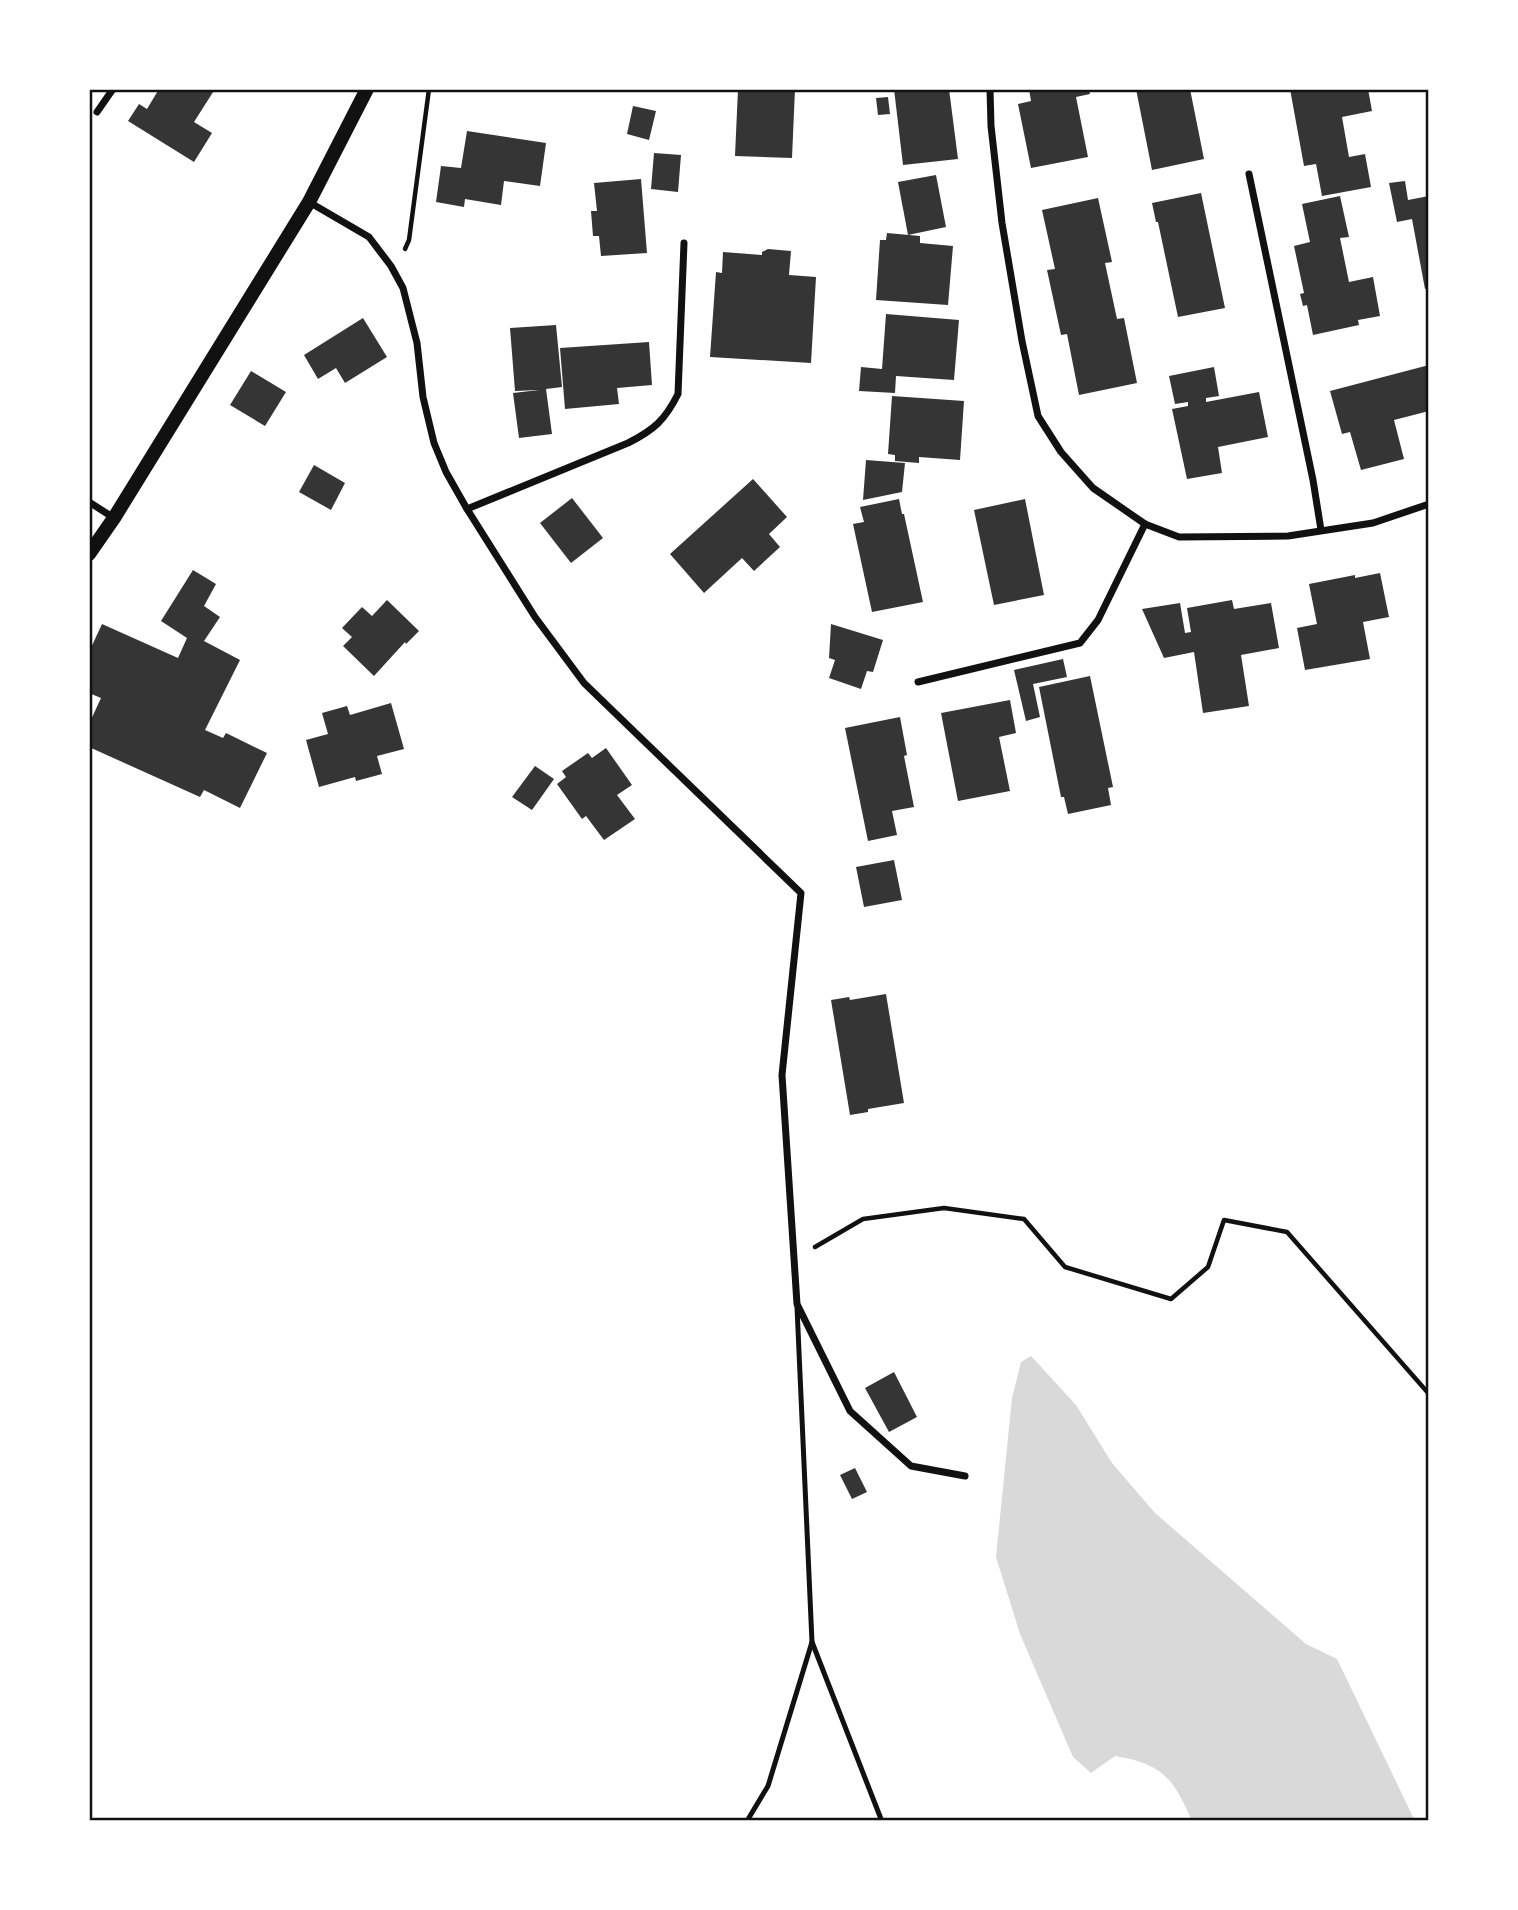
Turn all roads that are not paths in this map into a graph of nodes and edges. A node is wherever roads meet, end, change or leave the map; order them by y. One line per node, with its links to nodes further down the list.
1 (113, 89): 4 (street)
2 (367, 89): 6 (main road)
3 (990, 89): 12 (street)
4 (97, 112)
5 (1249, 174): 13 (street)
6 (309, 202): 10 (street); 11 (main road)
7 (684, 243): 10 (street)
8 (89, 502): 11 (street)
9 (1429, 504): 13 (street)
10 (467, 509): 16 (street)
11 (114, 518): 14 (main road)
12 (1145, 524): 13 (street); 15 (street)
13 (1321, 530)
14 (89, 554)
15 (918, 682)
16 (797, 1304): 17 (street); 18 (lane)
17 (965, 1476)
18 (813, 1642): 19 (lane); 20 (lane)
19 (881, 1819)
20 (747, 1821)

